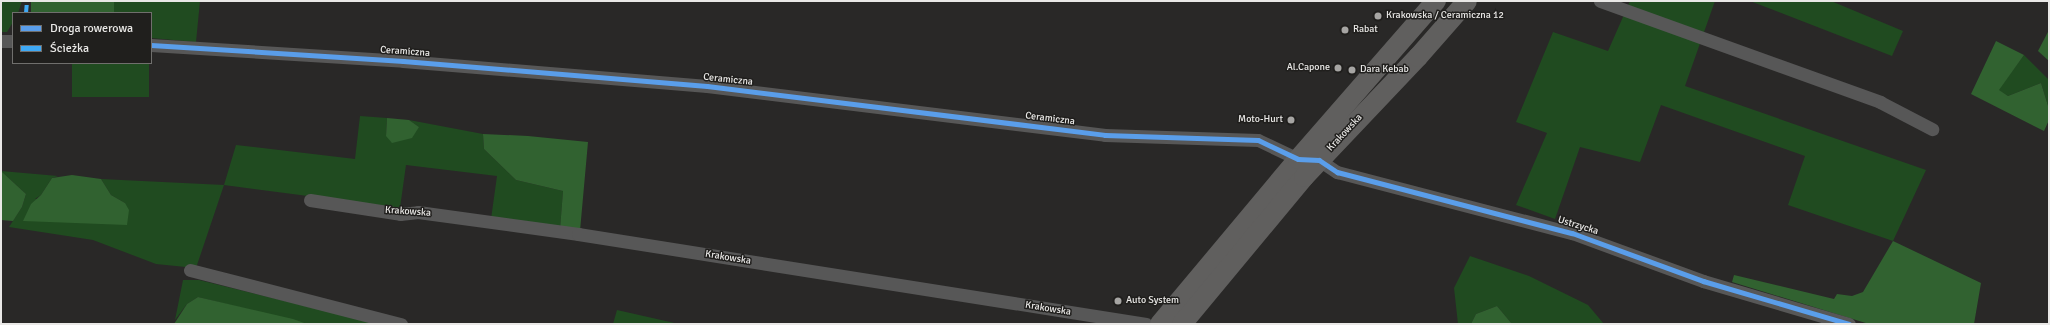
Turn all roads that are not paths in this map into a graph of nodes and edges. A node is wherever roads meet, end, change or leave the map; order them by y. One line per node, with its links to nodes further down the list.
1 (1436, 1): 8 (main road, Krakowska)
2 (1467, 1): 9 (main road, Krakowska)
3 (1600, 1): 7 (street)
4 (12, 40): 5 (street)
5 (1, 41)
6 (152, 45): 8 (street, Ceramiczna)
7 (1932, 129)
8 (1298, 159): 9 (street); 14 (main road, Krakowska)
9 (1319, 160): 15 (main road, Krakowska); 16 (street, Ustrzycka)
10 (310, 200): 13 (street, Krakowska)
11 (190, 270): 12 (street)
12 (400, 324)
13 (1146, 324)
14 (1160, 324)
15 (1182, 324)
16 (1849, 324)

